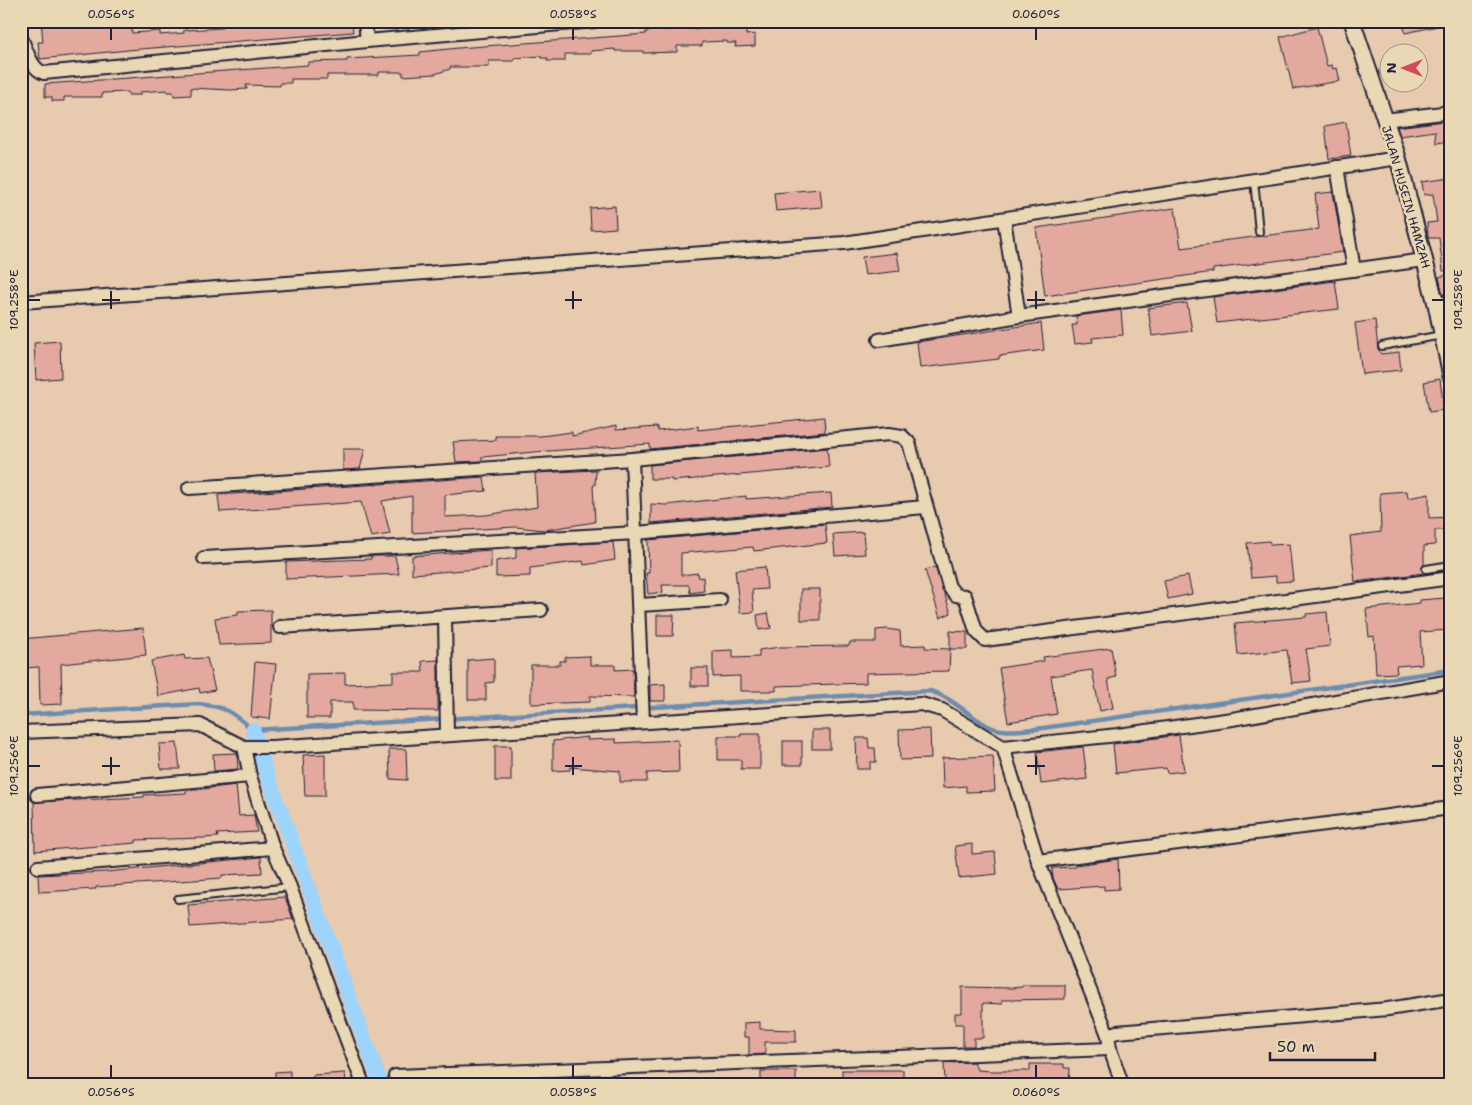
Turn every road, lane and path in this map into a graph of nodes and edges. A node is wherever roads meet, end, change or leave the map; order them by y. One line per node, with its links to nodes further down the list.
1 (365, 21): 5 (street)
2 (595, 21): 5 (street)
3 (1352, 21): 7 (street, JALAN HUSEIN HAMZAH)
4 (21, 38): 5 (street)
5 (367, 41)
6 (1451, 112): 7 (street)
7 (1384, 120): 8 (street, JALAN HUSEIN HAMZAH)
8 (1398, 158): 9 (street); 13 (street, JALAN HUSEIN HAMZAH)
9 (1337, 168): 10 (street); 14 (street)
10 (1254, 180): 11 (street); 12 (lane)
11 (1004, 219): 15 (street); 17 (street)
12 (1259, 232)
13 (1424, 260): 14 (street); 16 (street, JALAN HUSEIN HAMZAH)
14 (1354, 270): 17 (street)
15 (21, 302)
16 (1443, 303): 18 (street, JALAN HUSEIN HAMZAH)
17 (1019, 316): 19 (street)
18 (1442, 335): 20 (lane); 21 (street, JALAN HUSEIN HAMZAH)
19 (879, 340)
20 (1382, 346)
21 (1451, 376)
22 (632, 459): 23 (street); 24 (street); 25 (street)
23 (189, 488)
24 (925, 507): 25 (street); 29 (street)
25 (636, 533): 26 (street); 31 (street)
26 (204, 558)
27 (1451, 565): 28 (lane)
28 (1426, 569)
29 (1451, 578)
30 (720, 600): 31 (street)
31 (639, 605): 36 (street)
32 (541, 610): 33 (street)
33 (445, 618): 34 (street); 37 (street)
34 (280, 627)
35 (1451, 681): 40 (street)
36 (643, 713): 37 (street); 40 (street)
37 (447, 727): 39 (street)
38 (21, 732): 39 (street)
39 (249, 747): 41 (street)
40 (1002, 747): 45 (street)
41 (250, 776): 42 (street); 44 (street)
42 (37, 795)
43 (1451, 808): 45 (street)
44 (273, 848): 46 (street); 47 (street)
45 (1038, 861): 50 (street)
46 (38, 867)
47 (290, 887): 48 (lane); 53 (street)
48 (178, 899)
49 (1451, 999): 50 (street)
50 (1108, 1035): 51 (street)
51 (1110, 1049): 52 (street); 54 (street)
52 (395, 1076)
53 (363, 1084)
54 (1122, 1084)

